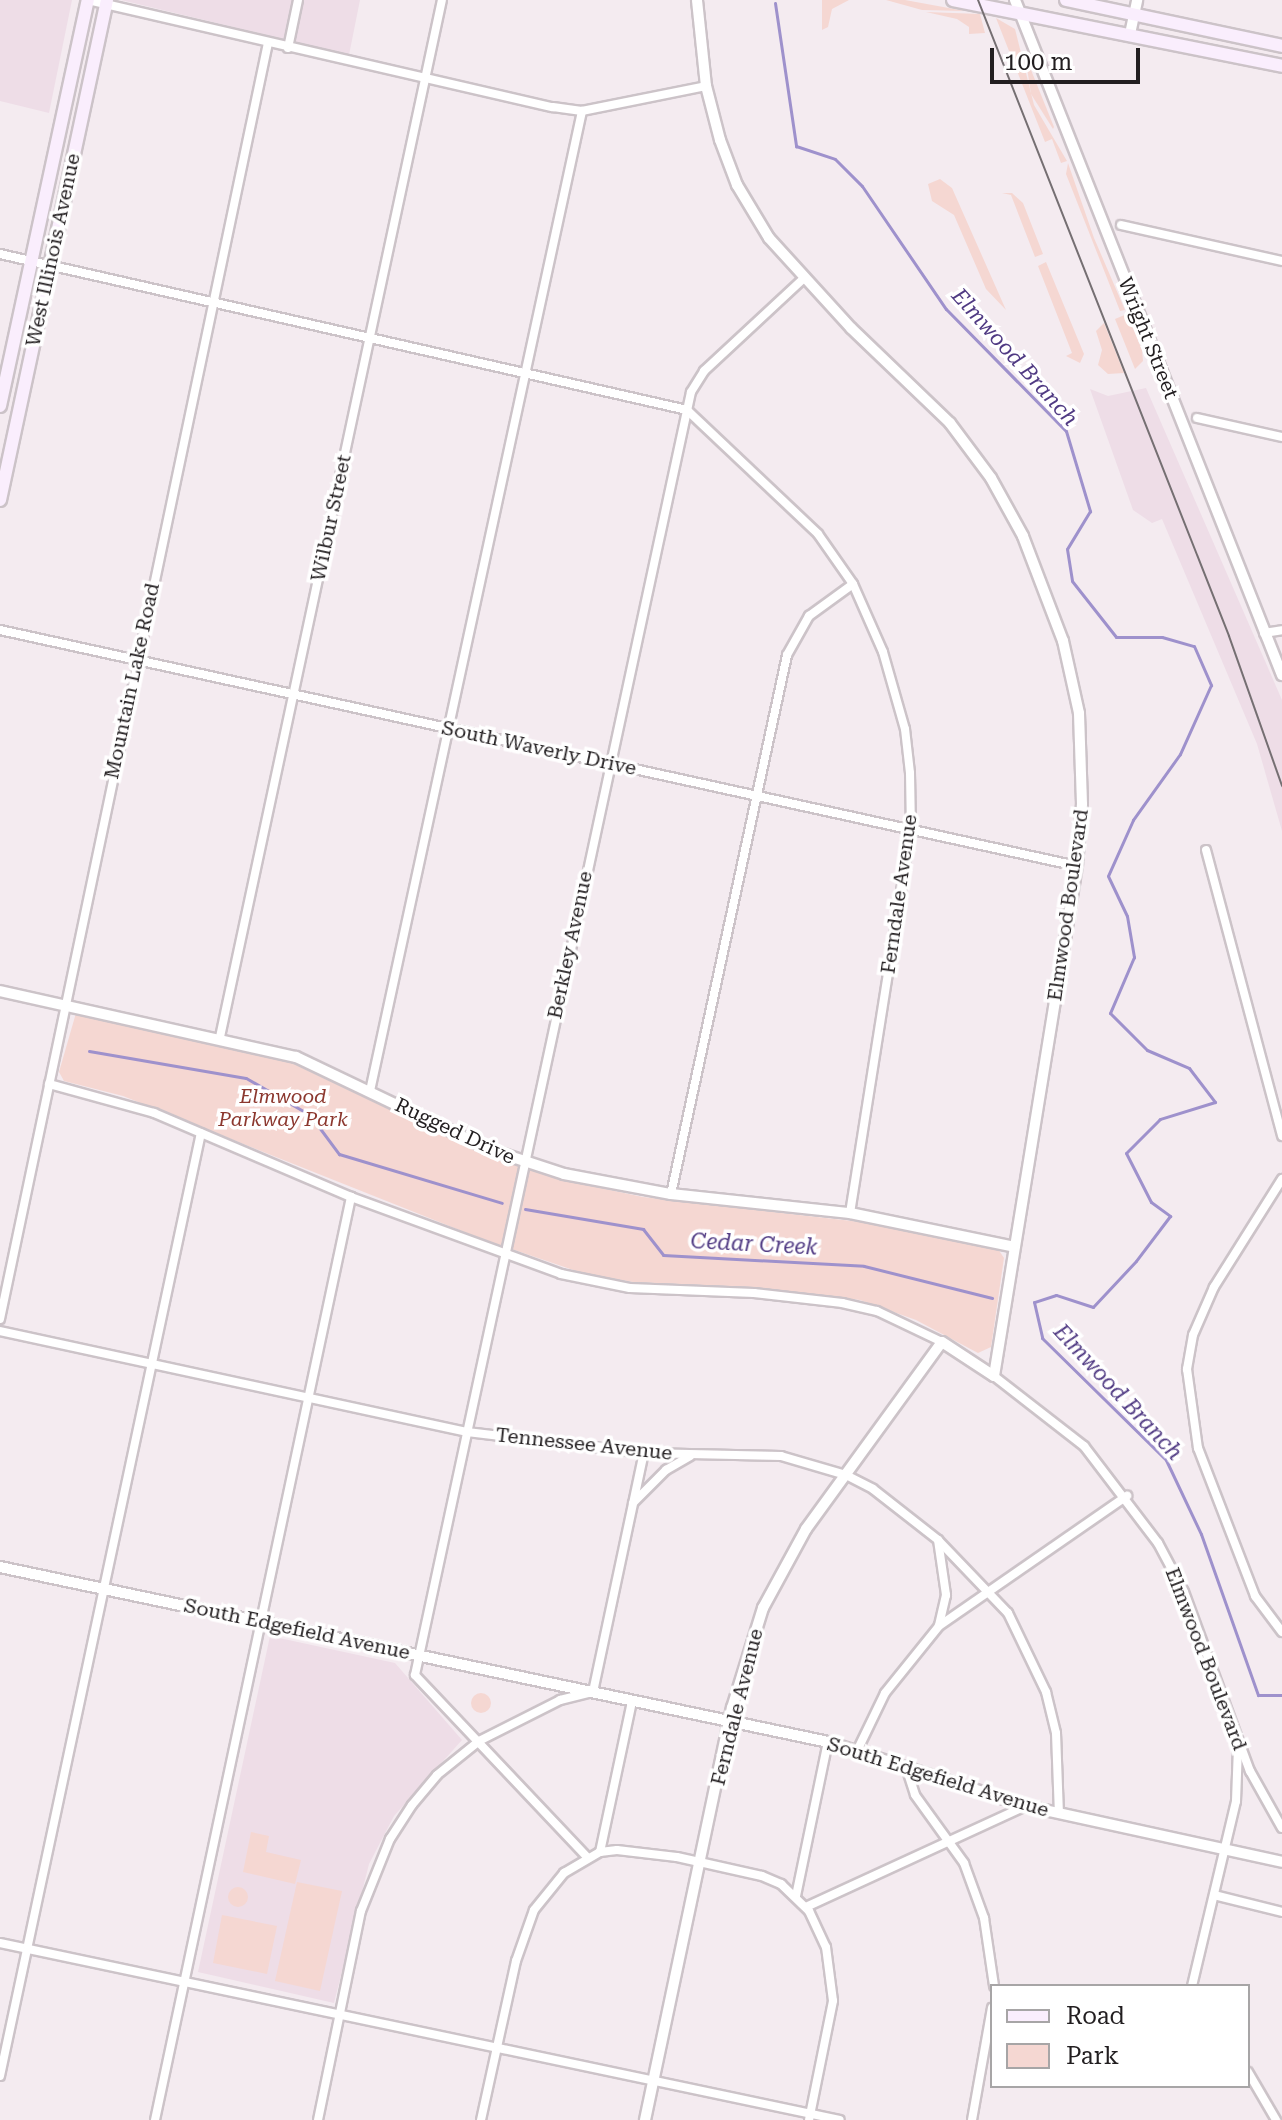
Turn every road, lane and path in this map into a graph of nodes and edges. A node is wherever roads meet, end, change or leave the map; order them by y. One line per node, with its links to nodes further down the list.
1 (88, 0): 9 (street); 22 (main road, West Illinois Avenue)
2 (298, 0): 15 (street)
3 (442, 0): 17 (street, Wilbur Street)
4 (697, 0): 18 (street, Elmwood Boulevard)
5 (953, 0): 10 (main road)
6 (1015, 0): 10 (street, Wright Street)
7 (1066, 0): 11 (main road)
8 (1137, 0): 11 (street)
9 (106, 3): 13 (street); 24 (main road, West Illinois Avenue)
10 (1021, 13): 12 (main road); 38 (street, Wright Street)
11 (1135, 14): 12 (street); 14 (main road)
12 (1130, 34): 16 (main road)
13 (268, 43): 15 (street); 26 (street, Mountain Lake Road)
14 (1282, 46)
15 (288, 48): 17 (street)
16 (1282, 66)
17 (425, 78): 19 (street); 27 (street, Wilbur Street)
18 (706, 86): 19 (street); 25 (street, Elmwood Boulevard)
19 (582, 111): 28 (street)
20 (1121, 225): 23 (street)
21 (0, 254): 22 (street)
22 (31, 261): 24 (street); 29 (main road, West Illinois Avenue)
23 (1282, 261)
24 (50, 265): 26 (street); 33 (main road, West Illinois Avenue)
25 (803, 279): 30 (street, Berkley Avenue); 47 (street, Elmwood Boulevard)
26 (213, 303): 27 (street); 39 (street, Mountain Lake Road)
27 (369, 337): 28 (street); 41 (street, Wilbur Street)
28 (527, 370): 30 (street); 42 (street)
29 (0, 406)
30 (687, 410): 35 (street, Ferndale Avenue); 43 (street, Berkley Avenue)
31 (1197, 418): 32 (street)
32 (1282, 437)
33 (6, 445): 34 (main road, West Illinois Avenue)
34 (0, 500)
35 (853, 584): 44 (street); 45 (street, Ferndale Avenue)
36 (0, 630): 39 (street, South Waverly Drive)
37 (1282, 630): 38 (street)
38 (1264, 633): 40 (street, Wright Street)
39 (136, 660): 41 (street, South Waverly Drive); 49 (street, Mountain Lake Road)
40 (1282, 675)
41 (293, 694): 42 (street, South Waverly Drive); 50 (street, Wilbur Street)
42 (449, 729): 43 (street, South Waverly Drive); 52 (street)
43 (610, 764): 44 (street, South Waverly Drive); 55 (street, Berkley Avenue)
44 (757, 796): 45 (street, South Waverly Drive); 57 (street)
45 (911, 828): 47 (street, South Waverly Drive); 61 (street, Ferndale Avenue)
46 (1206, 850): 54 (street)
47 (1077, 866): 62 (street, Elmwood Boulevard)
48 (0, 991): 49 (street, Rugged Drive)
49 (65, 1005): 50 (street, Rugged Drive); 51 (street, Mountain Lake Road)
50 (220, 1037): 52 (street, Rugged Drive)
51 (49, 1084): 53 (street); 64 (street, Mountain Lake Road)
52 (370, 1091): 55 (street, Rugged Drive)
53 (201, 1133): 58 (street); 67 (street)
54 (1282, 1136)
55 (523, 1162): 57 (street, Rugged Drive); 63 (street, Berkley Avenue)
56 (1282, 1179): 60 (street)
57 (671, 1194): 61 (street, Rugged Drive)
58 (351, 1197): 63 (street); 69 (street)
59 (1282, 1199): 60 (street)
60 (1269, 1200): 82 (street)
61 (850, 1213): 62 (street, Rugged Drive)
62 (1015, 1247): 68 (street, Elmwood Boulevard)
63 (504, 1254): 66 (street); 70 (street, Berkley Avenue)
64 (0, 1319)
65 (0, 1331): 67 (street, Tennessee Avenue)
66 (942, 1342): 68 (street); 73 (street, Ferndale Avenue)
67 (152, 1363): 69 (street, Tennessee Avenue); 78 (street)
68 (994, 1376): 74 (street, Elmwood Boulevard)
69 (308, 1398): 70 (street, Tennessee Avenue); 80 (street)
70 (467, 1432): 71 (street, Tennessee Avenue); 83 (street, Berkley Avenue)
71 (644, 1453): 72 (street, Tennessee Avenue); 75 (street)
72 (692, 1454): 73 (street, Tennessee Avenue); 75 (street)
73 (846, 1475): 76 (street, Tennessee Avenue); 86 (street, Ferndale Avenue)
74 (1127, 1496): 79 (street); 88 (street, Elmwood Boulevard)
75 (633, 1503): 84 (street)
76 (938, 1540): 79 (street, Tennessee Avenue); 81 (street)
77 (0, 1567): 78 (street, South Edgefield Avenue)
78 (104, 1589): 80 (street, South Edgefield Avenue); 106 (street)
79 (990, 1590): 81 (street); 93 (street, Tennessee Avenue)
80 (261, 1621): 83 (street, South Edgefield Avenue); 107 (street)
81 (939, 1626): 90 (street)
82 (1282, 1632)
83 (419, 1656): 84 (street, South Edgefield Avenue); 87 (street)
84 (593, 1692): 85 (street, South Edgefield Avenue); 87 (street, South Edgefield Avenue)
85 (632, 1701): 86 (street, South Edgefield Avenue); 97 (street)
86 (730, 1721): 89 (street, South Edgefield Avenue); 99 (street, Ferndale Avenue)
87 (479, 1741): 98 (street); 110 (street)
88 (1238, 1741): 94 (street, Elmwood Boulevard); 96 (street)
89 (828, 1742): 90 (street, South Edgefield Avenue); 102 (street)
90 (857, 1751): 91 (street, South Edgefield Avenue)
91 (906, 1767): 92 (street, South Edgefield Avenue); 95 (street)
92 (1026, 1806): 93 (street, South Edgefield Avenue); 95 (street)
93 (1059, 1813): 96 (street, South Edgefield Avenue)
94 (1282, 1828)
95 (951, 1842): 103 (street); 108 (street)
96 (1225, 1850): 100 (street, South Edgefield Avenue); 101 (street)
97 (600, 1852): 98 (street); 99 (street)
98 (588, 1858): 112 (street)
99 (700, 1862): 102 (street); 115 (street, Ferndale Avenue)
100 (1282, 1862)
101 (1214, 1895): 104 (street); 109 (street)
102 (796, 1896): 103 (street)
103 (806, 1907): 116 (street)
104 (1282, 1912)
105 (0, 1943): 106 (street)
106 (27, 1949): 107 (street); 114 (street)
107 (185, 1981): 110 (street); 117 (street)
108 (994, 1984)
109 (1192, 1984)
110 (340, 2013): 112 (street); 118 (street)
111 (990, 2019): 122 (street)
112 (497, 2047): 115 (street); 119 (street)
113 (1250, 2075): 123 (street)
114 (0, 2076)
115 (653, 2080): 116 (street); 120 (street, Ferndale Avenue)
116 (810, 2117): 121 (street)
117 (155, 2120)
118 (318, 2120)
119 (481, 2120)
120 (645, 2120)
121 (840, 2120)
122 (972, 2120)
123 (1276, 2120)

